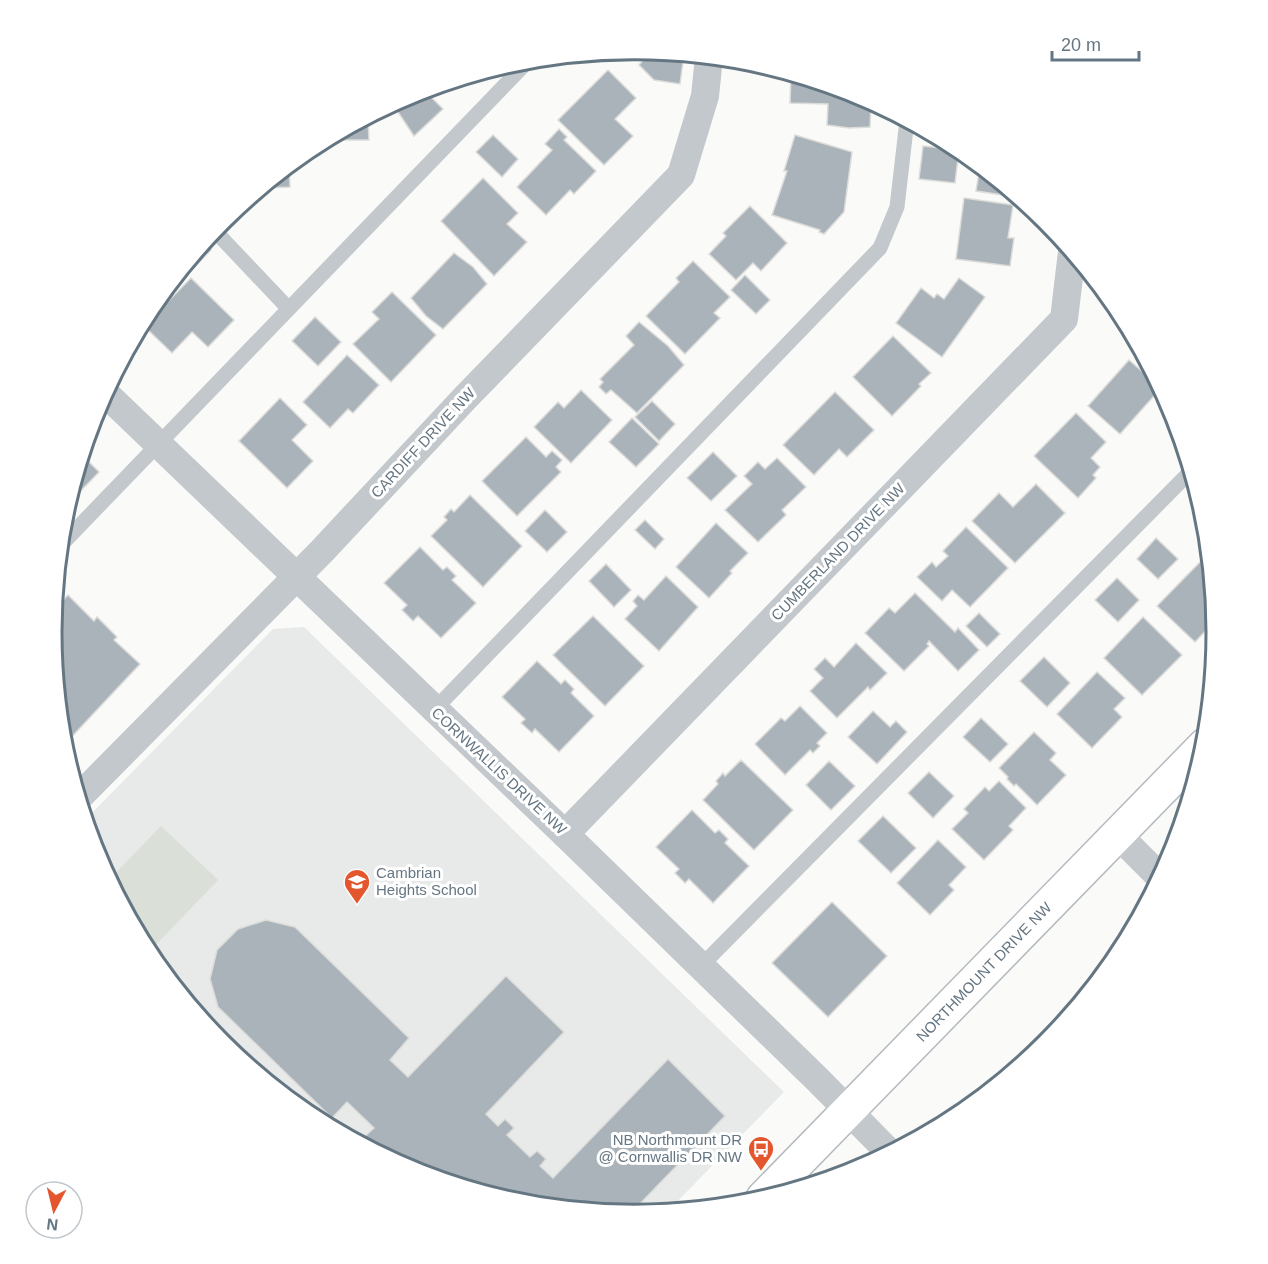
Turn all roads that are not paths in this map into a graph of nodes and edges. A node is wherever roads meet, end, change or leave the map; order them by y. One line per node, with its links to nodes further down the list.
1 (708, 65): 11 (street, CARDIFF DRIVE NW)
2 (517, 72): 6 (lane)
3 (906, 129): 12 (lane)
4 (221, 237): 6 (lane)
5 (1071, 263): 15 (street, CUMBERLAND DRIVE NW)
6 (288, 308): 8 (lane)
7 (112, 400): 8 (street, CORNWALLIS DRIVE NW)
8 (157, 443): 10 (lane); 11 (street, CORNWALLIS DRIVE NW)
9 (1185, 477): 18 (lane)
10 (71, 535)
11 (297, 576): 12 (street, CORNWALLIS DRIVE NW); 14 (street, CARDIFF DRIVE NW)
12 (435, 710): 15 (street, CORNWALLIS DRIVE NW)
13 (1192, 759): 16 (street, NORTHMOUNT DRIVE NW)
14 (84, 791)
15 (565, 834): 18 (street, CORNWALLIS DRIVE NW)
16 (1118, 835): 17 (street); 19 (street, NORTHMOUNT DRIVE NW)
17 (1153, 870)
18 (701, 966): 19 (street, CORNWALLIS DRIVE NW)
19 (849, 1110): 20 (street, CORNWALLIS DRIVE NW); 21 (street, NORTHMOUNT DRIVE NW)
20 (884, 1146)
21 (775, 1187)

